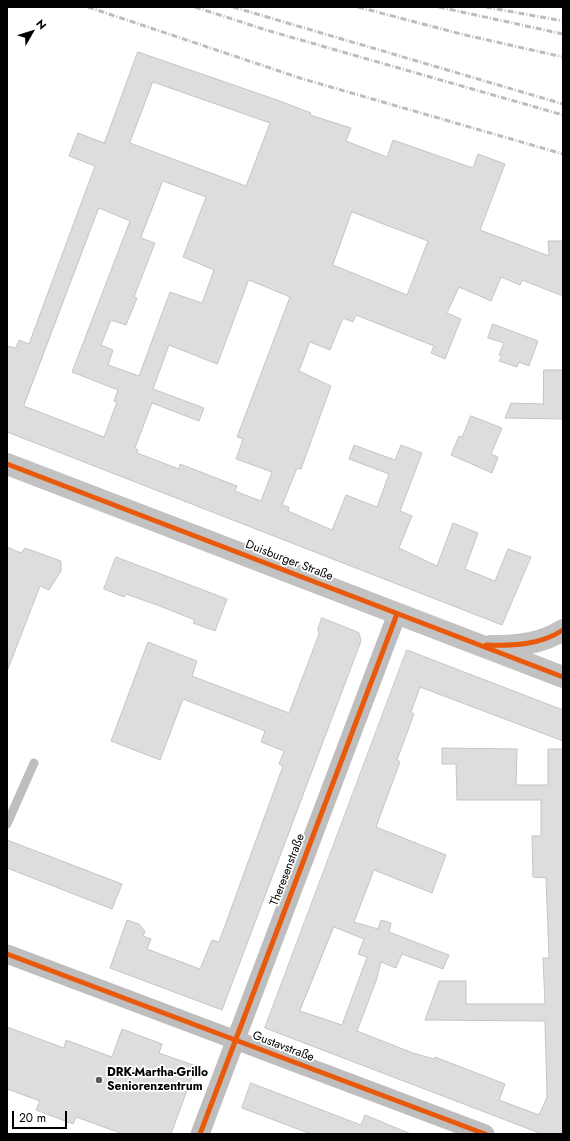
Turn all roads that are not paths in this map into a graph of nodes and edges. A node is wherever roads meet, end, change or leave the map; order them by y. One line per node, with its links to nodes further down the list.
1 (7, 464): 2 (main road, Duisburger Straße)
2 (397, 614): 4 (main road, Duisburger Straße); 9 (street, Theresenstraße)
3 (563, 630): 4 (main road)
4 (479, 645): 5 (main road, Duisburger Straße)
5 (563, 677)
6 (34, 763): 7 (lane)
7 (7, 824)
8 (7, 954): 9 (street, Gustavstraße)
9 (235, 1039): 10 (street, Theresenstraße); 11 (street, Gustavstraße)
10 (200, 1134)
11 (485, 1134)

